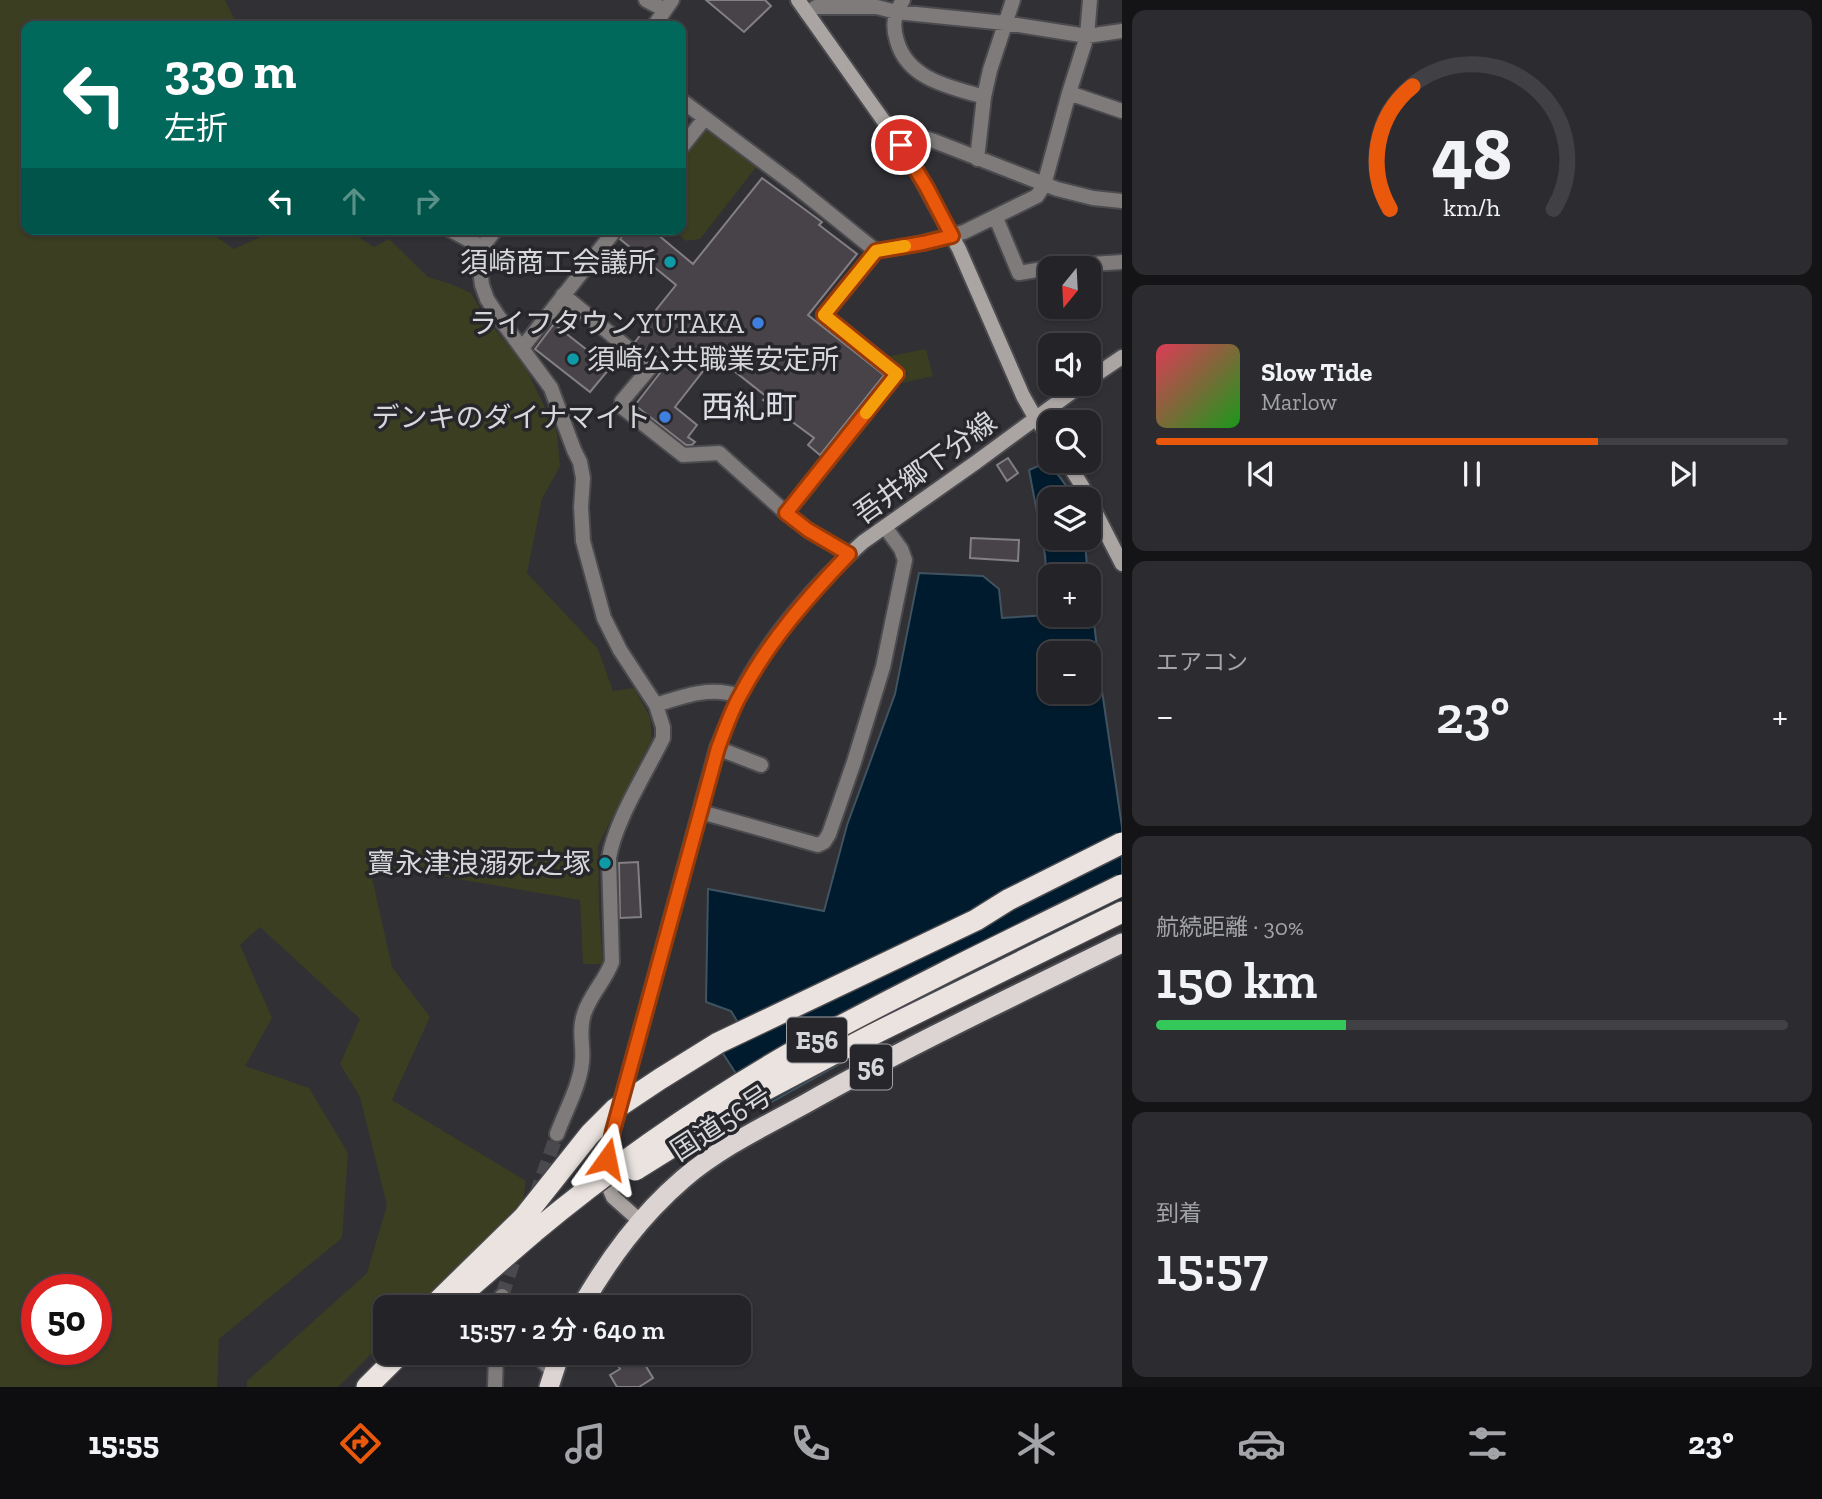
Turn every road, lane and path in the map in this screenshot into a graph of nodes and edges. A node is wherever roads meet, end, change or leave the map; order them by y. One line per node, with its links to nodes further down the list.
1 (646, 0): 5 (street)
2 (798, 0): 7 (main road)
3 (1013, 0): 9 (street)
4 (1090, 0): 11 (street)
5 (668, 5): 8 (street)
6 (899, 6): 7 (street); 9 (street); 13 (street)
7 (807, 13): 17 (main road)
8 (657, 21)
9 (1005, 23): 11 (street); 13 (street)
10 (1122, 31): 11 (street)
11 (1087, 36): 12 (street)
12 (1069, 93): 15 (street); 20 (street)
13 (985, 97): 19 (street)
14 (686, 104): 16 (street)
15 (1122, 111)
16 (705, 118): 18 (street); 28 (street)
17 (891, 128): 19 (street); 26 (main road)
18 (686, 142)
19 (977, 159): 20 (street)
20 (1044, 185): 21 (street); 22 (street)
21 (1122, 201)
22 (996, 218): 26 (street); 29 (street)
23 (460, 235): 27 (street)
24 (491, 235): 27 (street)
25 (611, 235): 30 (street)
26 (952, 236): 28 (street); 35 (main road)
27 (482, 247): 31 (street)
28 (876, 251): 38 (street)
29 (1122, 262)
30 (563, 295): 31 (street); 38 (street)
31 (522, 348): 43 (street)
32 (1122, 357): 33 (main road, 吾井郷下分線)
33 (1101, 372)
34 (1067, 396): 35 (main road, 吾井郷下分線)
35 (1036, 419): 36 (main road); 39 (main road, 吾井郷下分線)
36 (1038, 422)
37 (1074, 473): 41 (main road)
38 (786, 513): 40 (street)
39 (885, 527): 40 (main road, 吾井郷下分線); 46 (street)
40 (849, 554): 42 (main road, 吾井郷下分線)
41 (1122, 564)
42 (739, 696): 43 (street); 44 (main road, 吾井郷下分線)
43 (656, 705): 51 (street)
44 (718, 748): 45 (street); 46 (main road, 吾井郷下分線)
45 (761, 765)
46 (701, 812): 52 (main road, 吾井郷下分線)
47 (1122, 843): 53 (highway, bridge)
48 (1122, 885): 53 (highway, E56, bridge)
49 (1122, 912): 53 (highway, bridge)
50 (1122, 943): 52 (highway, 国道56号 / 56)
51 (557, 1134)
52 (640, 1221): 56 (highway, 国道56号 / 56)
53 (533, 1229): 54 (highway); 55 (highway, E56)
54 (448, 1295)
55 (462, 1295)
56 (588, 1295)
57 (385, 1365): 61 (highway)
58 (389, 1365): 61 (highway)
59 (496, 1365): 63 (street)
60 (543, 1365): 62 (street)
61 (373, 1381)
62 (553, 1381)
63 (495, 1387)

